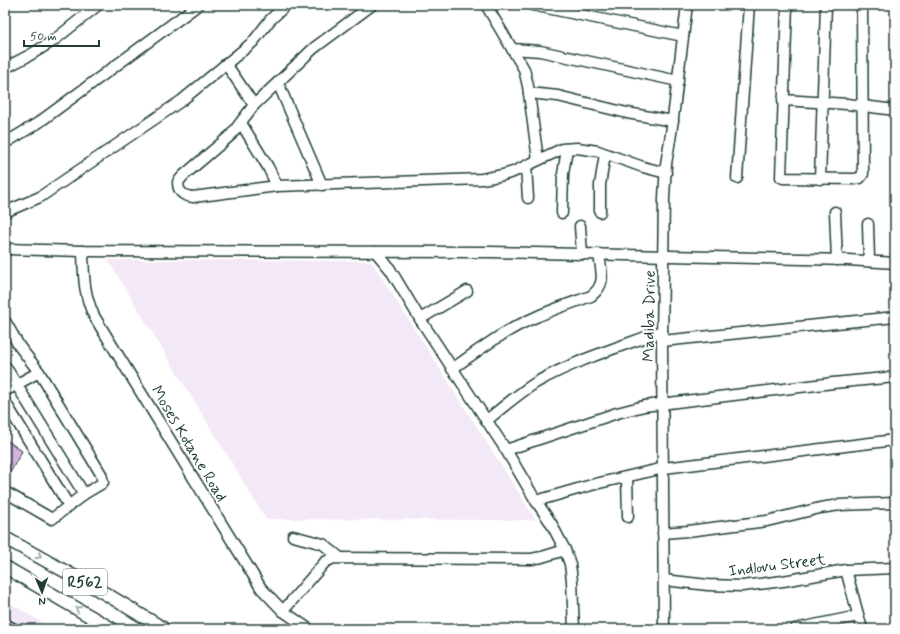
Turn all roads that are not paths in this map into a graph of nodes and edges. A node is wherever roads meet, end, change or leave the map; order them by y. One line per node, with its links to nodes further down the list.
1 (98, 5): 15 (street)
2 (198, 5): 26 (street)
3 (286, 5): 14 (street)
4 (372, 5): 17 (street)
5 (486, 5): 13 (street)
6 (532, 5): 12 (street)
7 (687, 5): 12 (street, Madiba Drive)
8 (749, 5): 32 (street)
9 (787, 5): 19 (street)
10 (826, 5): 20 (street)
11 (862, 5): 22 (street)
12 (683, 36): 16 (street, Madiba Drive)
13 (512, 49): 16 (street); 18 (street)
14 (226, 64): 21 (street); 37 (street)
15 (5, 68)
16 (678, 81): 24 (street, Madiba Drive)
17 (278, 83): 21 (street); 34 (street)
18 (529, 93): 24 (street); 29 (street)
19 (783, 100): 20 (street); 33 (street)
20 (822, 103): 22 (street); 33 (street)
21 (254, 105): 25 (street)
22 (863, 106): 23 (street); 33 (street)
23 (895, 110)
24 (673, 121): 31 (street, Madiba Drive)
25 (241, 122): 35 (street); 35 (street)
26 (5, 143)
27 (567, 149): 28 (street); 29 (street); 40 (street)
28 (605, 154): 31 (street); 38 (street)
29 (538, 160): 30 (street)
30 (526, 166): 34 (street); 36 (street)
31 (666, 173): 48 (street, Madiba Drive)
32 (737, 178)
33 (820, 178)
34 (322, 185): 35 (street)
35 (277, 186)
36 (528, 198)
37 (5, 212)
38 (600, 212)
39 (835, 212): 49 (street)
40 (562, 213)
41 (868, 224): 50 (street)
42 (580, 226): 46 (street)
43 (5, 249): 44 (street)
44 (83, 251): 45 (street); 86 (street, Moses Kotane Road)
45 (376, 252): 46 (street); 54 (street)
46 (582, 254): 47 (street)
47 (599, 254): 48 (street); 59 (street)
48 (664, 256): 49 (street); 56 (street, Madiba Drive)
49 (836, 260): 50 (street)
50 (869, 261): 51 (street)
51 (895, 262)
52 (467, 291): 54 (street)
53 (895, 317): 57 (street)
54 (420, 319): 59 (street)
55 (5, 321): 60 (street)
56 (662, 331): 57 (street, Madiba Drive); 66 (street)
57 (662, 341): 65 (street, Madiba Drive)
58 (5, 366): 62 (street)
59 (452, 369): 66 (street)
60 (39, 372): 62 (street); 72 (street)
61 (895, 377): 65 (street)
62 (16, 384): 63 (street); 72 (street)
63 (5, 391)
64 (5, 402): 75 (street)
65 (662, 405): 68 (street); 69 (street, Madiba Drive)
66 (486, 421): 68 (street)
67 (895, 440): 69 (street)
68 (506, 450): 73 (street)
69 (664, 468): 70 (street); 77 (street, Madiba Drive)
70 (627, 477): 73 (street); 76 (street)
71 (5, 492): 75 (street)
72 (84, 494): 75 (street)
73 (536, 501): 80 (street)
74 (895, 503): 77 (street)
75 (69, 506)
76 (628, 517)
77 (663, 533): 85 (street, Madiba Drive)
78 (293, 536): 81 (street)
79 (5, 538): 91 (main road, R562, one-way to 91)
80 (565, 550): 81 (street); 93 (street)
81 (339, 557): 86 (street)
82 (5, 567): 90 (main road, R562, one-way to 82)
83 (895, 568): 84 (street, Indlovu Street)
84 (846, 570): 85 (street, Indlovu Street); 87 (street)
85 (664, 580): 94 (street, Madiba Drive)
86 (283, 611): 92 (street, Moses Kotane Road)
87 (858, 616): 95 (street); 96 (street)
88 (5, 624): 89 (street)
89 (14, 629)
90 (112, 629)
91 (164, 629)
92 (309, 629)
93 (574, 629)
94 (664, 629)
95 (795, 629)
96 (862, 629)

